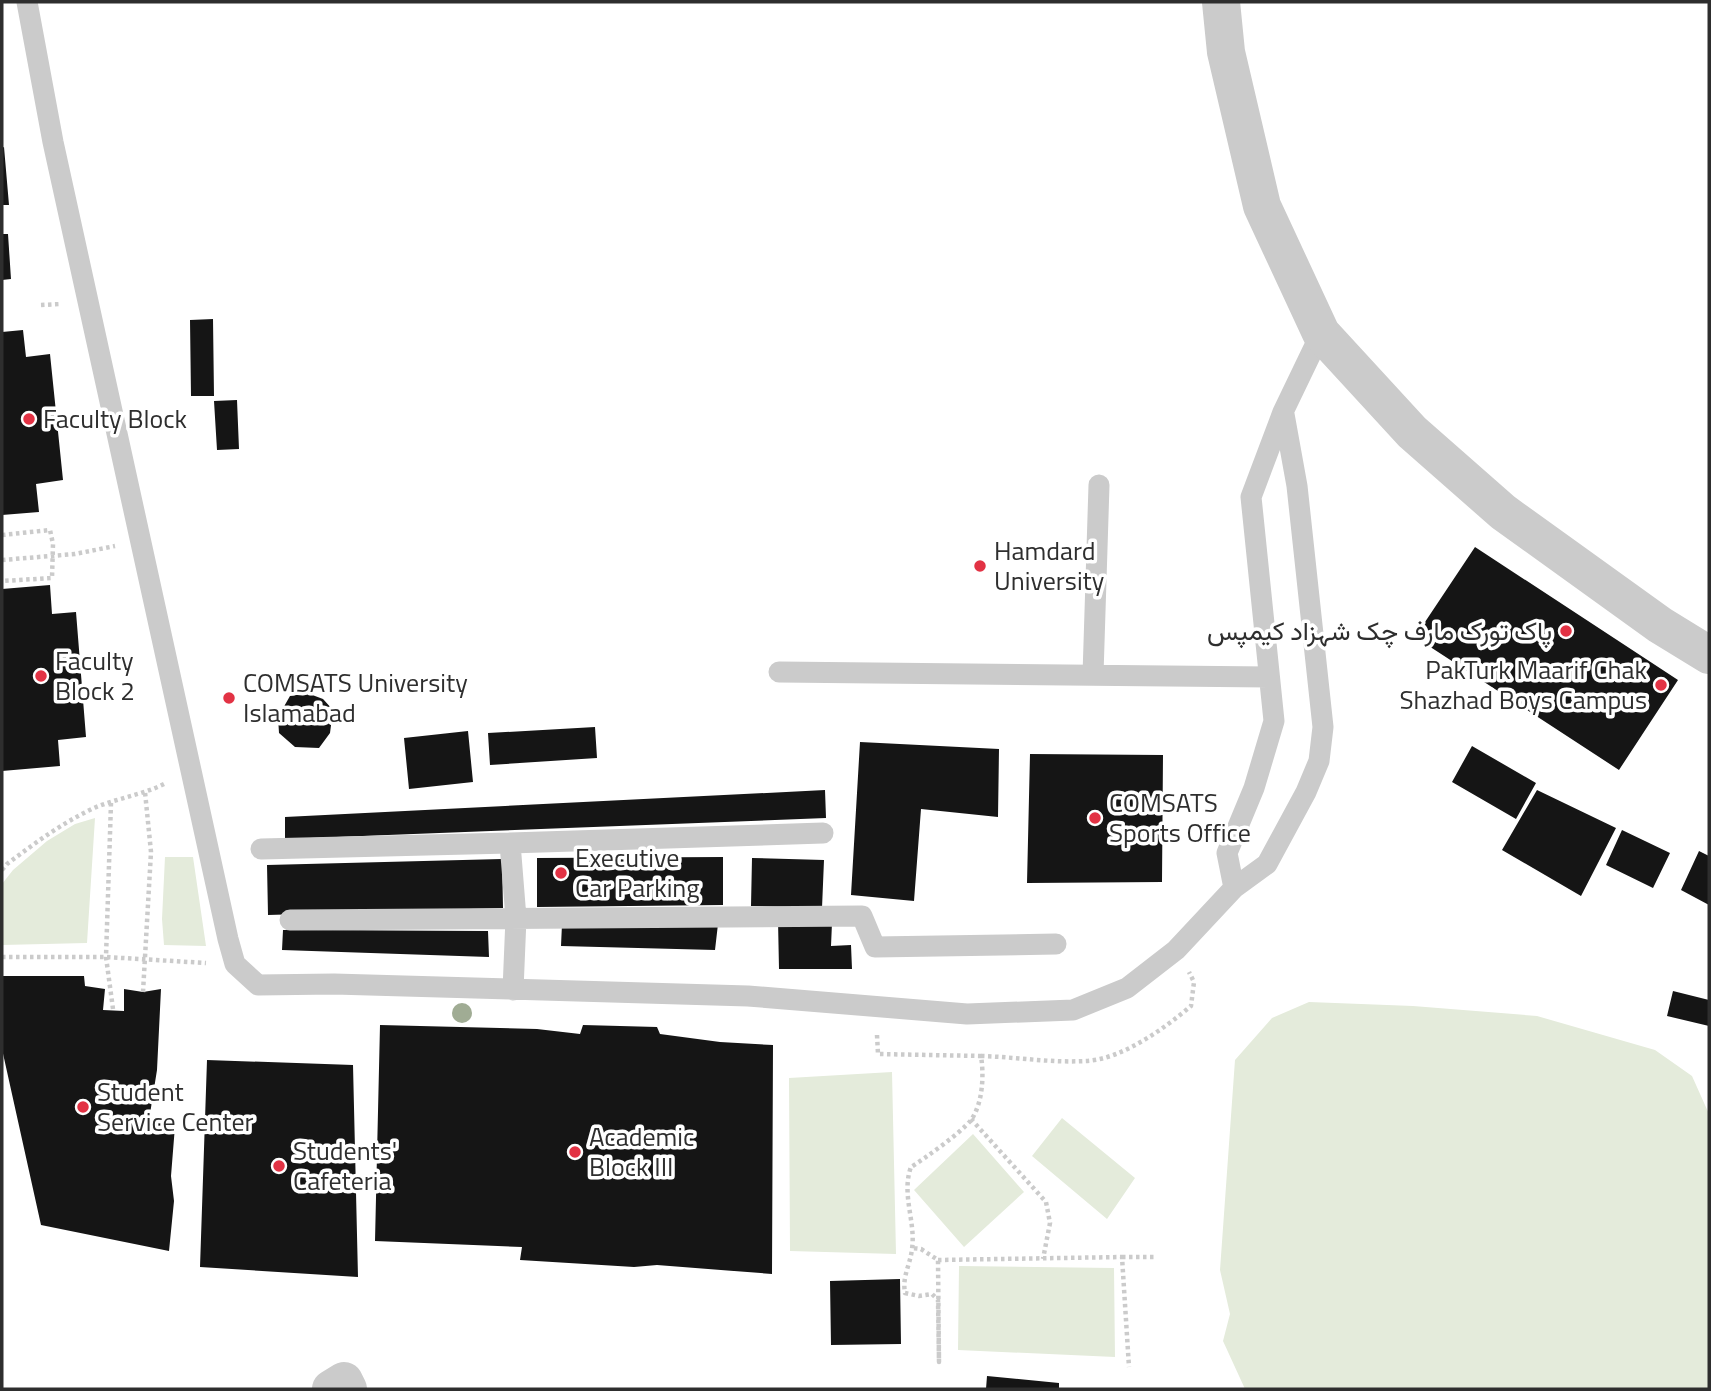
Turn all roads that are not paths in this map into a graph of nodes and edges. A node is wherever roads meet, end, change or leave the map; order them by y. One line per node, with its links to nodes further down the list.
1 (27, 2): 17 (lane)
2 (1221, 2): 3 (street)
3 (1321, 333): 4 (lane); 6 (street)
4 (1283, 412): 9 (lane); 13 (lane)
5 (1099, 485): 8 (lane)
6 (1709, 655)
7 (779, 672): 8 (lane)
8 (1093, 675): 9 (lane)
9 (1269, 677): 13 (lane)
10 (823, 834): 11 (lane)
11 (510, 843): 12 (lane); 14 (lane)
12 (261, 849)
13 (1234, 888): 17 (lane)
14 (516, 918): 15 (lane); 16 (lane); 17 (lane)
15 (290, 920)
16 (1056, 944)
17 (513, 990)
18 (331, 1389): 19 (street)
19 (348, 1389)

